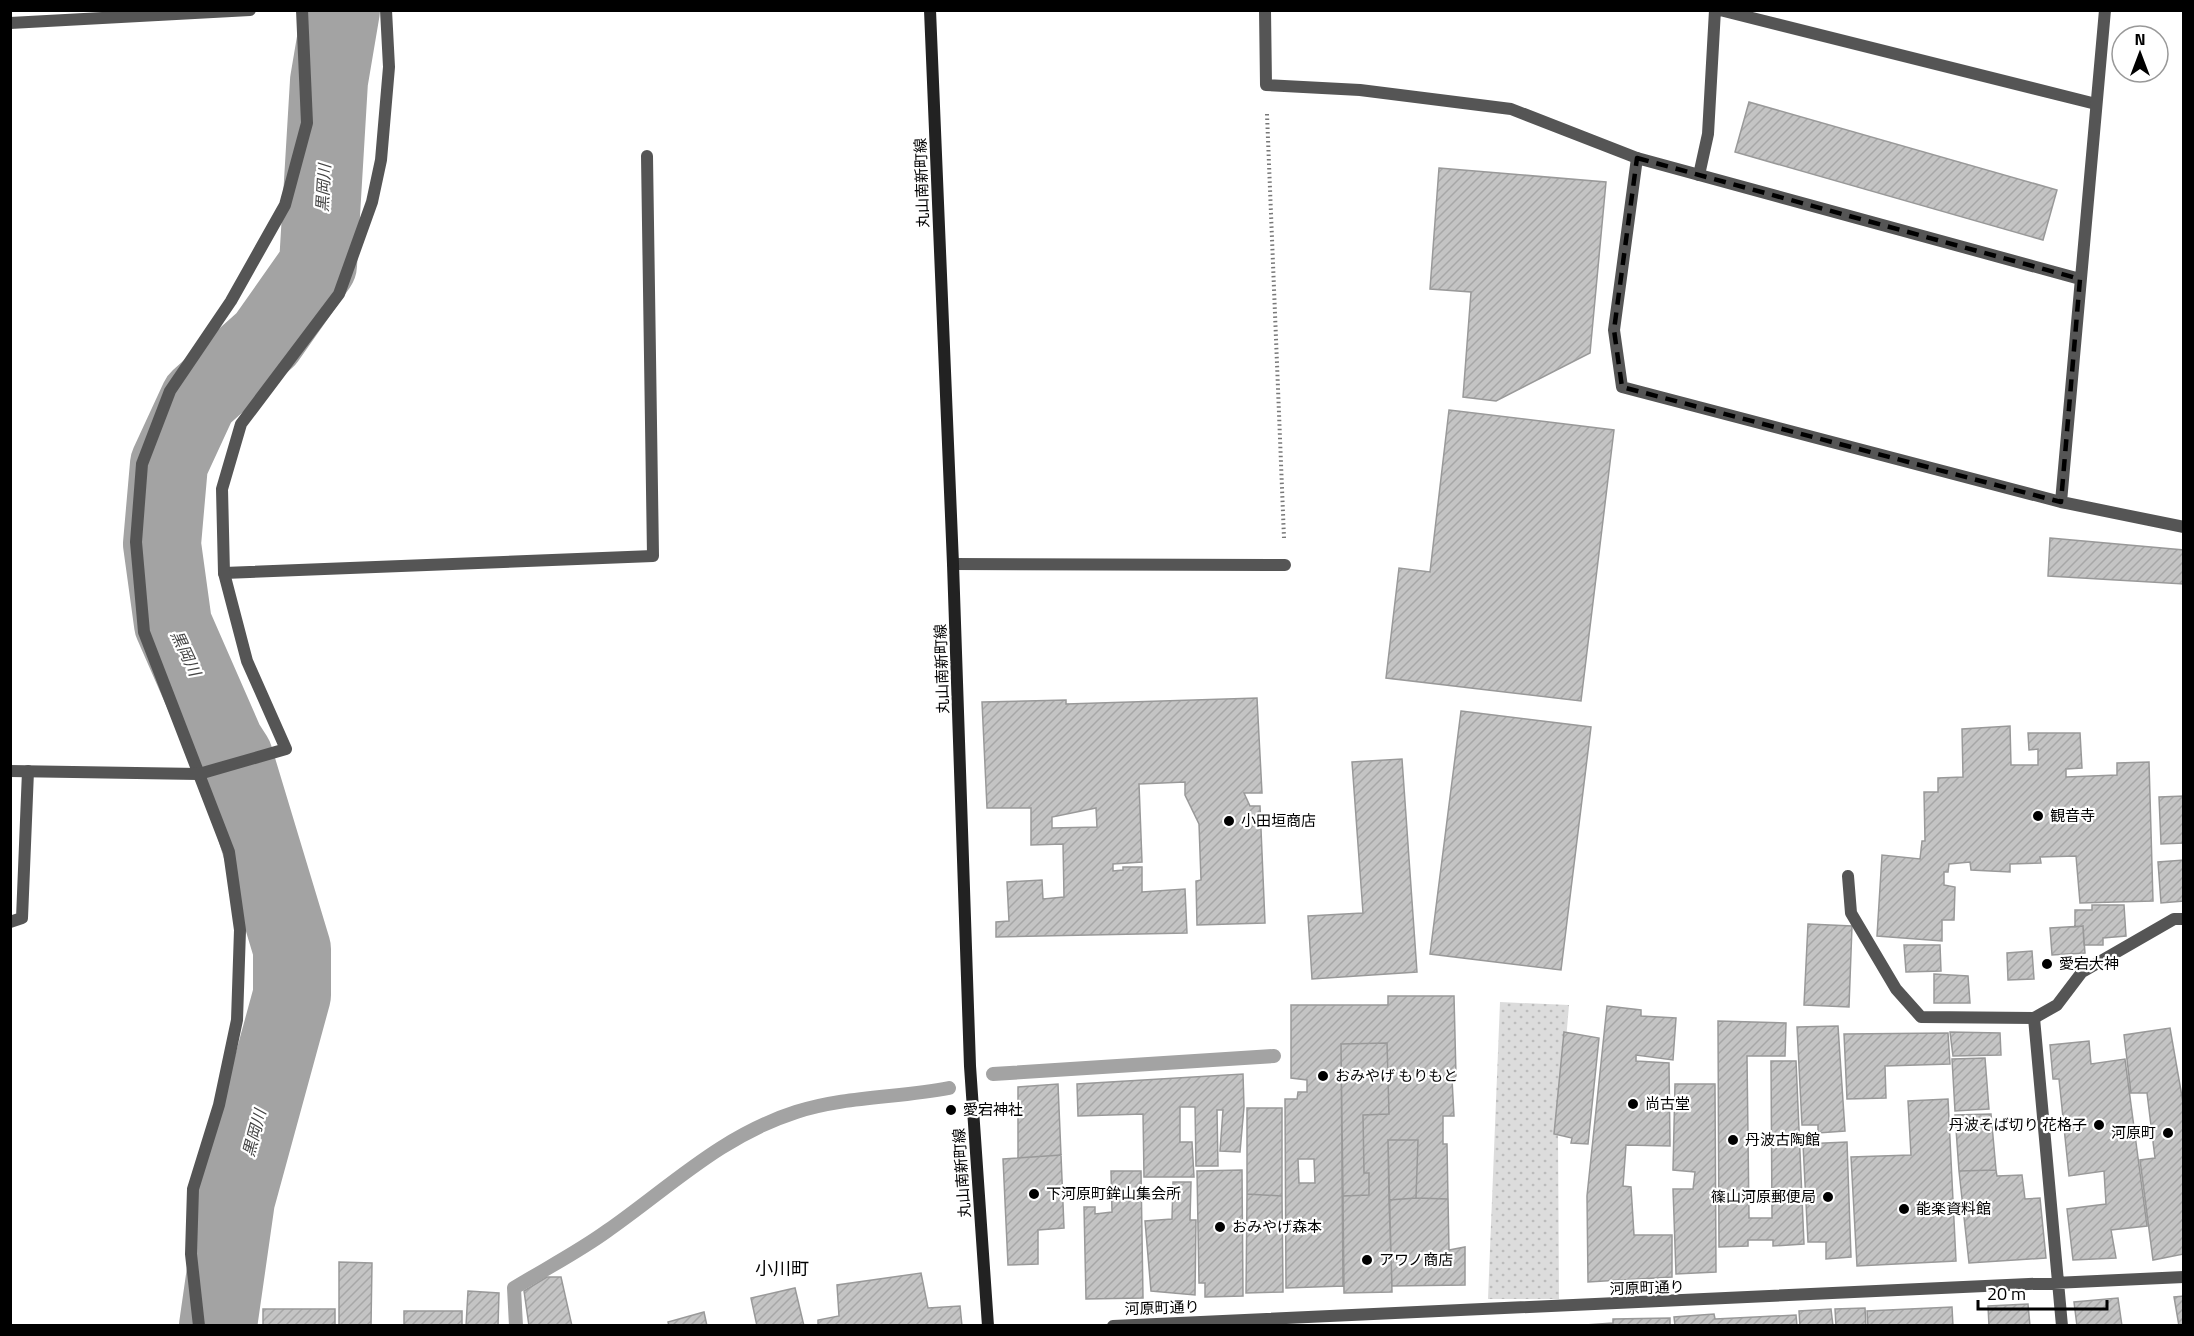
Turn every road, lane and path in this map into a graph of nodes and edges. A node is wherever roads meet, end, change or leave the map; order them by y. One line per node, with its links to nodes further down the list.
1 (250, 10): 9 (street)
2 (302, 10): 23 (street)
3 (386, 10): 20 (street)
4 (930, 10): 18 (main road, 丸山南新町線)
5 (1264, 10): 10 (street)
6 (1715, 10): 14 (street)
7 (1720, 10): 11 (street)
8 (2105, 10): 11 (street)
9 (10, 23)
10 (1266, 85): 13 (street); 19 (path)
11 (2096, 104): 15 (street)
12 (646, 156): 20 (street)
13 (1637, 158): 14 (street); 16 (street)
14 (1699, 175): 15 (street)
15 (2080, 279): 16 (street)
16 (2061, 501): 17 (street)
17 (2184, 527)
18 (953, 564): 19 (street); 31 (main road, 丸山南新町線)
19 (1285, 566)
20 (224, 573): 23 (street)
21 (10, 771): 22 (street)
22 (28, 771): 23 (street); 26 (street)
23 (199, 774): 30 (street)
24 (1848, 876): 27 (street)
25 (2184, 919): 27 (street)
26 (10, 922)
27 (2034, 1017): 29 (street)
28 (2184, 1277): 29 (street, 河原町通り)
29 (2059, 1285): 32 (street, 河原町通り); 33 (street)
30 (199, 1326)
31 (988, 1326)
32 (1113, 1326)
33 (2062, 1326)

